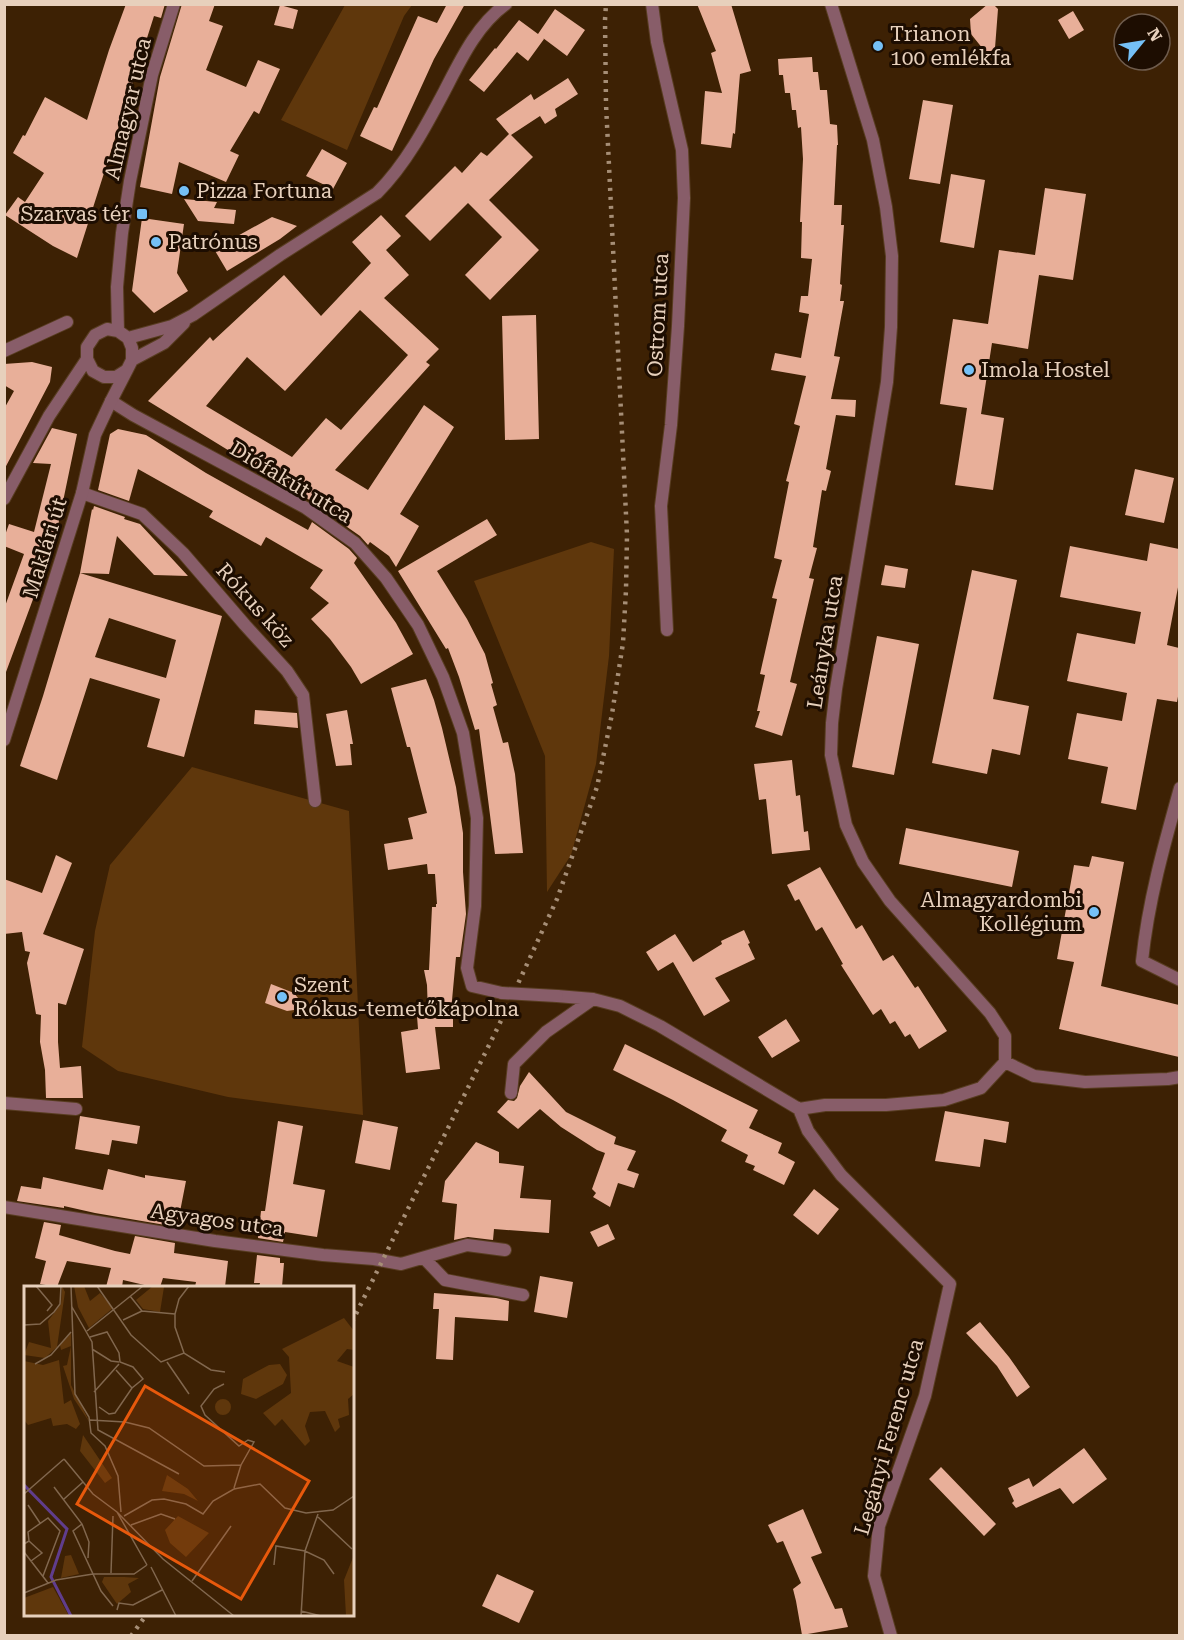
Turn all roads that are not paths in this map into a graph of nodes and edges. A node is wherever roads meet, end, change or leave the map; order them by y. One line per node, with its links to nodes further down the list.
1 (174, 4): 7 (street, Almagyar utca)
2 (506, 4): 5 (street)
3 (652, 4): 14 (street, Ostrom utca)
4 (831, 4): 20 (street, Leányka utca)
5 (193, 315): 7 (street); 10 (street)
6 (67, 322): 8 (street)
7 (123, 334): 9 (street); 10 (street)
8 (4, 351)
9 (87, 359): 10 (street); 13 (street)
10 (130, 365): 11 (street, Maklári út)
11 (111, 401): 12 (street, Maklári út); 19 (street, Diófakút utca, bridge)
12 (82, 493): 15 (street, Maklári út); 17 (street, Rókus köz)
13 (4, 499)
14 (667, 630)
15 (4, 740)
16 (1179, 788): 18 (street)
17 (315, 801)
18 (1179, 980)
19 (593, 999): 22 (street); 25 (street)
20 (1005, 1062): 21 (street); 25 (street)
21 (1179, 1077)
22 (511, 1093)
23 (4, 1103): 24 (street)
24 (76, 1109)
25 (799, 1109): 30 (street, Legányi Ferenc utca)
26 (4, 1207): 28 (street, Agyagos utca)
27 (505, 1250): 28 (street, Agyagos utca)
28 (424, 1258): 29 (street)
29 (524, 1295)
30 (891, 1635)

